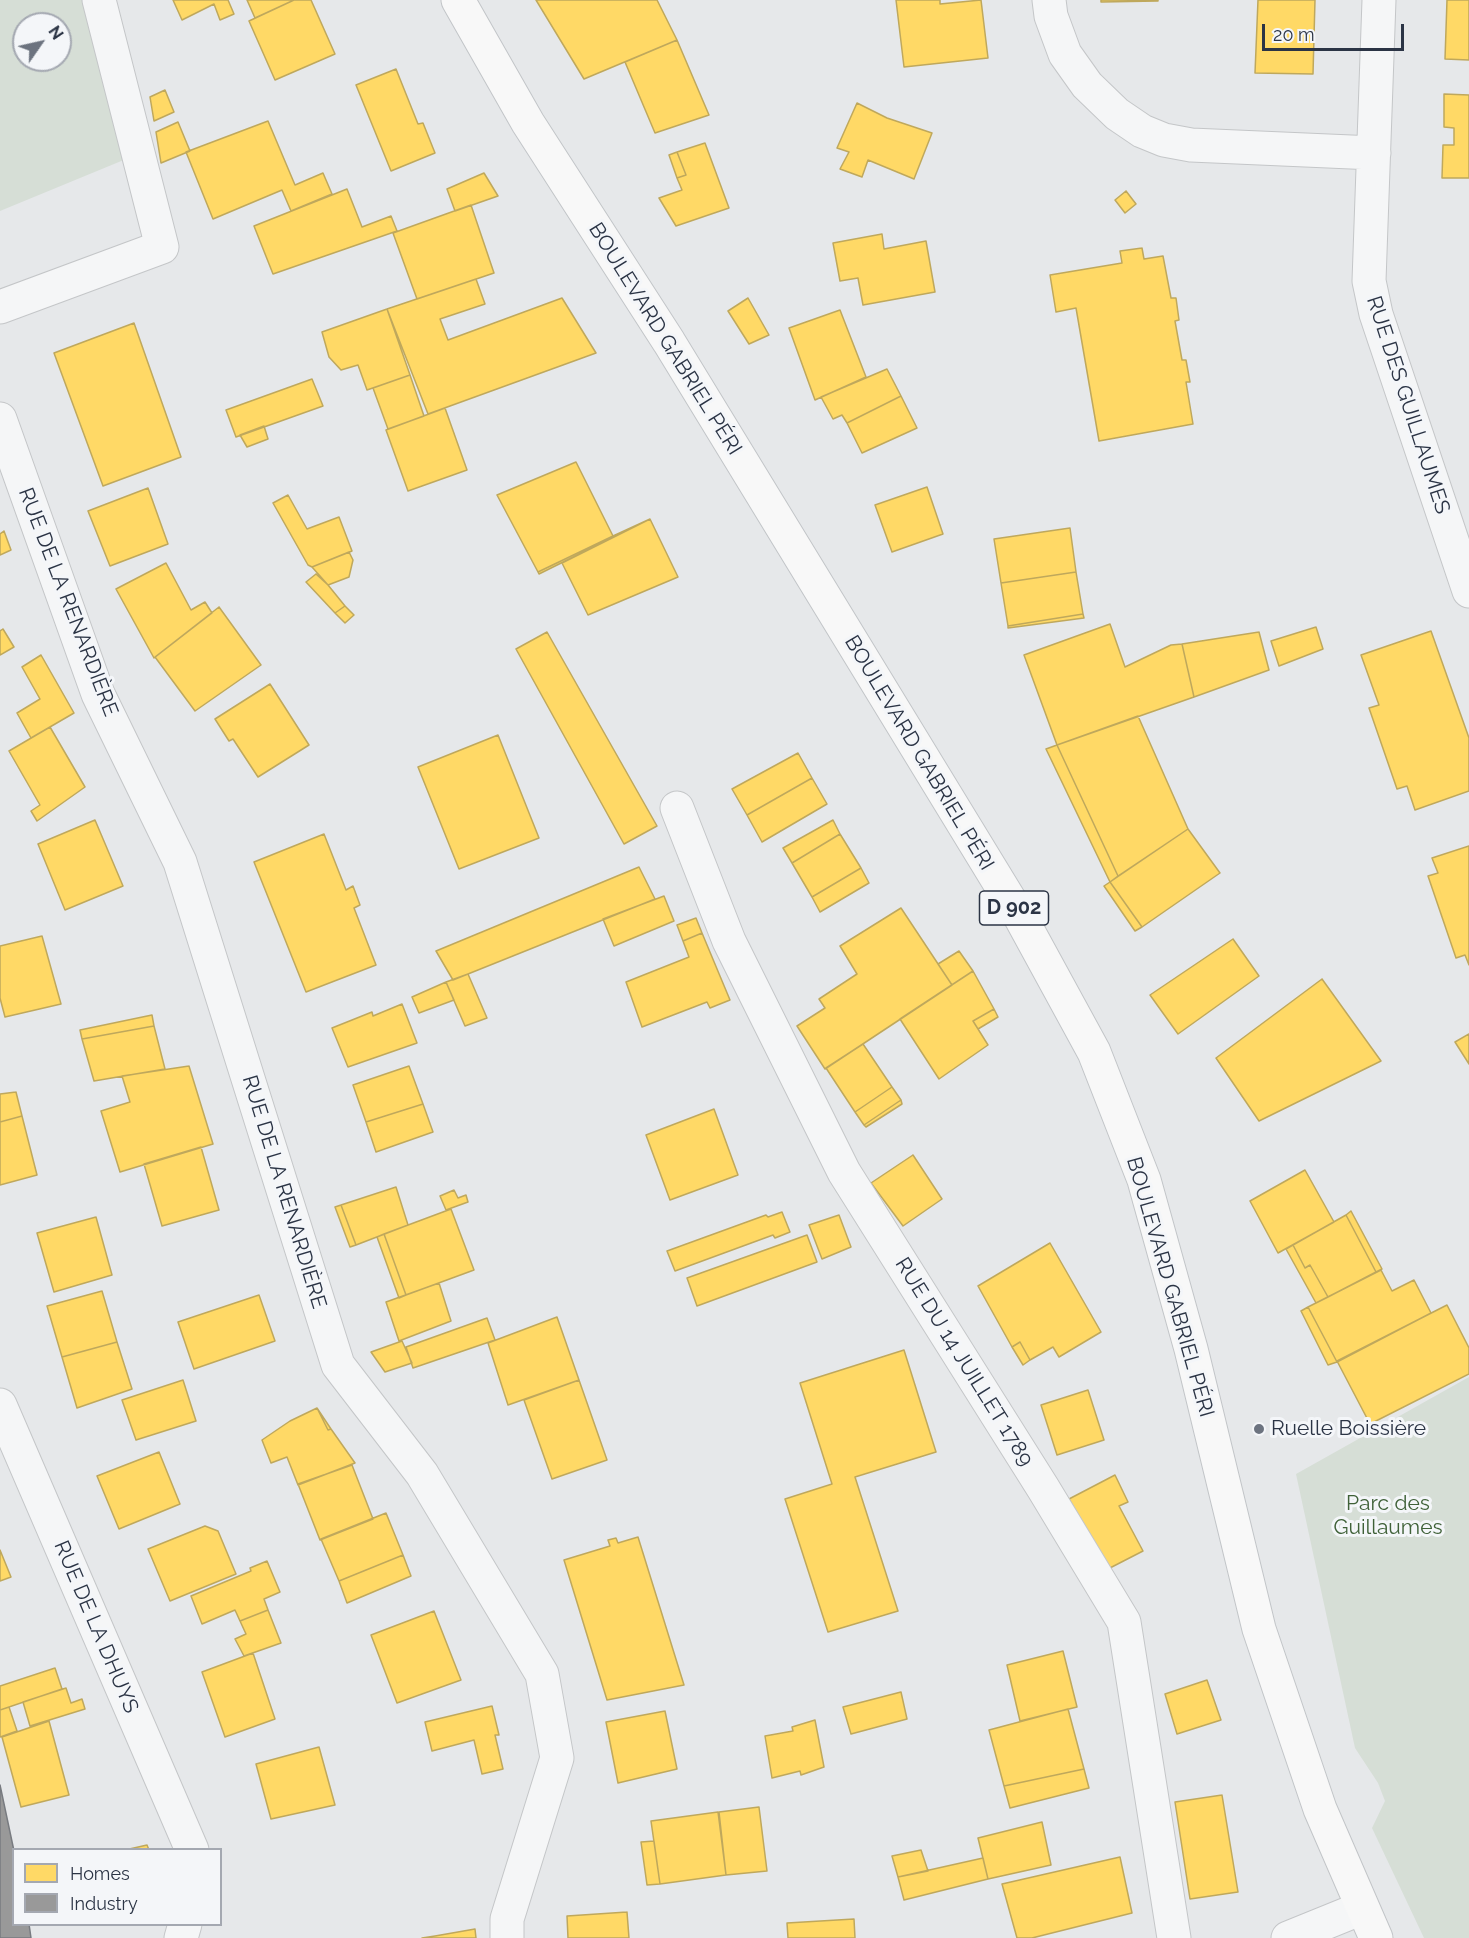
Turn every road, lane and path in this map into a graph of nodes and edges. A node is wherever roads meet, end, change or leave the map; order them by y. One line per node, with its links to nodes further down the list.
1 (99, 0): 6 (street)
2 (458, 0): 12 (main road, BOULEVARD GABRIEL PÉRI / D 902)
3 (1049, 0): 5 (street)
4 (1379, 0): 5 (street, RUE DES GUILLAUMES)
5 (1374, 153): 8 (street, RUE DES GUILLAUMES)
6 (0, 307)
7 (0, 419): 13 (street, RUE DE LA RENARDIÈRE)
8 (1469, 591)
9 (677, 808): 14 (street, RUE DU 14 JUILLET 1789)
10 (0, 1405): 11 (street, RUE DE LA DHUYS)
11 (191, 1848)
12 (1362, 1908): 15 (street); 16 (main road, BOULEVARD GABRIEL PÉRI / D 902)
13 (507, 1938)
14 (1174, 1938)
15 (1287, 1938)
16 (1376, 1938)

